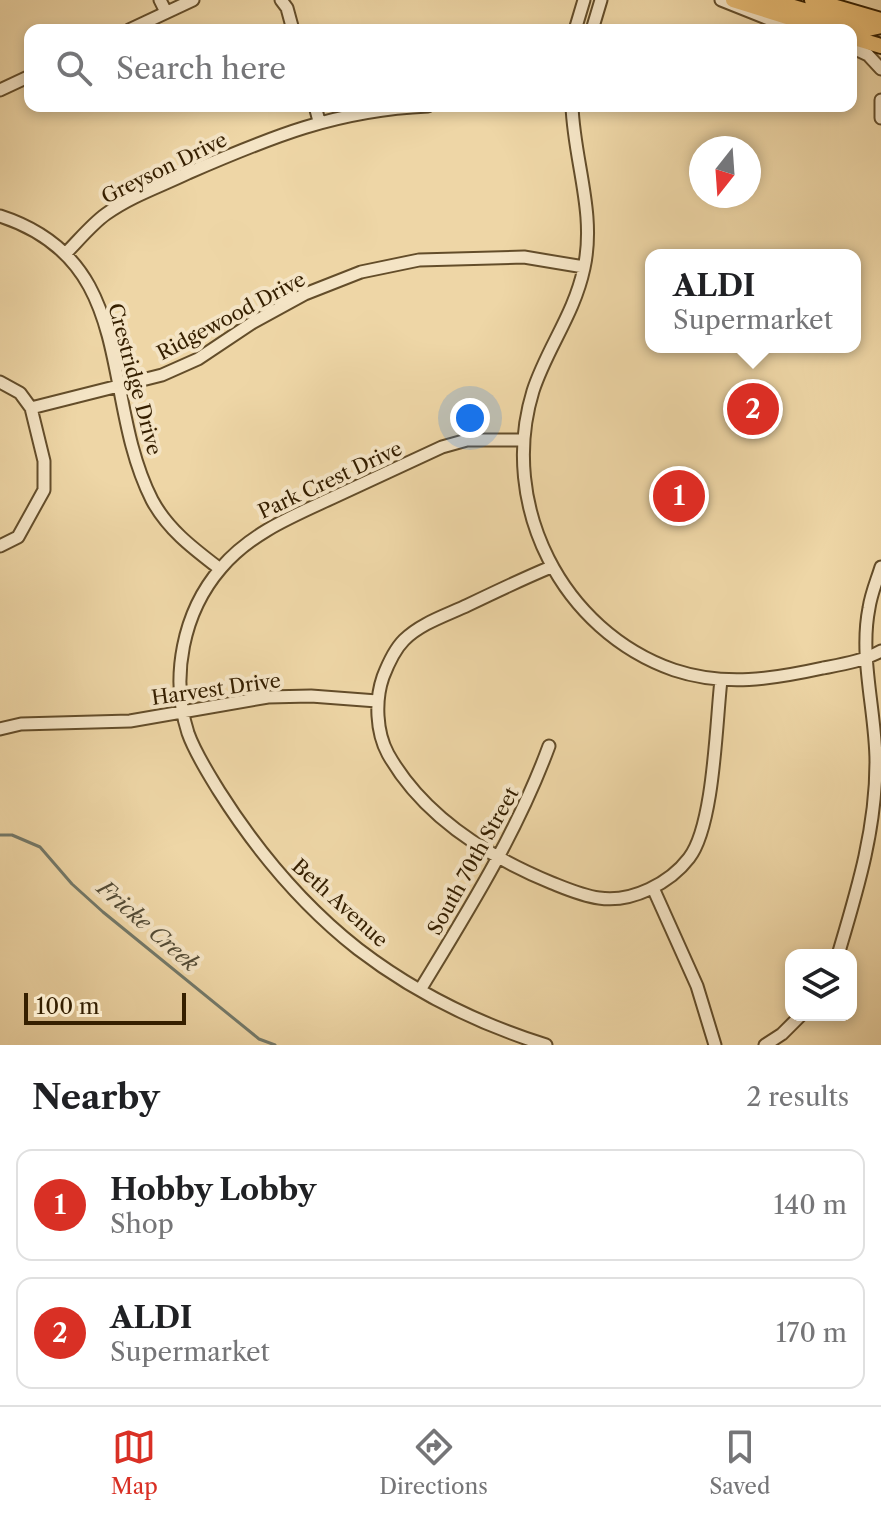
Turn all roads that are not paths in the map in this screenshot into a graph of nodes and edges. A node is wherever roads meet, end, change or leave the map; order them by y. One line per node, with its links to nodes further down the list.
1 (160, 0): 10 (street)
2 (193, 0): 10 (street)
3 (281, 0): 13 (street)
4 (584, 0): 14 (street)
5 (601, 0): 15 (street)
6 (721, 0): 16 (street)
7 (733, 0): 17 (main road)
8 (758, 0): 18 (main road)
9 (812, 0): 11 (main road)
10 (166, 12): 12 (street)
11 (881, 23): 19 (main road)
12 (141, 24)
13 (291, 24)
14 (577, 24)
15 (594, 24)
16 (781, 24)
17 (810, 24)
18 (851, 24)
19 (857, 26)
20 (857, 39): 21 (main road)
21 (881, 46)
22 (857, 50): 23 (street)
23 (881, 69)
24 (24, 79): 25 (street)
25 (0, 90)
26 (881, 100): 30 (street)
27 (317, 112): 31 (street)
28 (367, 112): 31 (street, Greyson Drive)
29 (572, 112): 34 (street)
30 (881, 118)
31 (319, 121): 33 (street, Greyson Drive)
32 (0, 216): 33 (street, Crestridge Drive)
33 (67, 252): 36 (street, Crestridge Drive)
34 (584, 267): 36 (street, Ridgewood Drive); 38 (street)
35 (0, 382): 37 (street)
36 (120, 386): 37 (street, Ridgewood Drive); 42 (street, Crestridge Drive)
37 (31, 408): 39 (street)
38 (523, 440): 40 (street); 42 (street, Park Crest Drive)
39 (0, 546)
40 (551, 567): 46 (street); 47 (street)
41 (881, 567): 44 (street)
42 (220, 569): 48 (street, Park Crest Drive)
43 (881, 651): 44 (street)
44 (867, 659): 45 (street); 46 (street); 53 (street)
45 (881, 662)
46 (721, 680): 52 (street)
47 (377, 701): 48 (street, Harvest Drive); 51 (street)
48 (183, 712): 49 (street, Harvest Drive); 54 (street, Beth Avenue)
49 (0, 729)
50 (549, 746): 51 (street, South 70th Street)
51 (497, 859): 52 (street); 54 (street, South 70th Street)
52 (653, 888): 57 (street)
53 (840, 949)
54 (420, 990): 56 (street, Beth Avenue)
55 (795, 1021): 58 (street)
56 (546, 1045)
57 (715, 1045)
58 (765, 1045)

